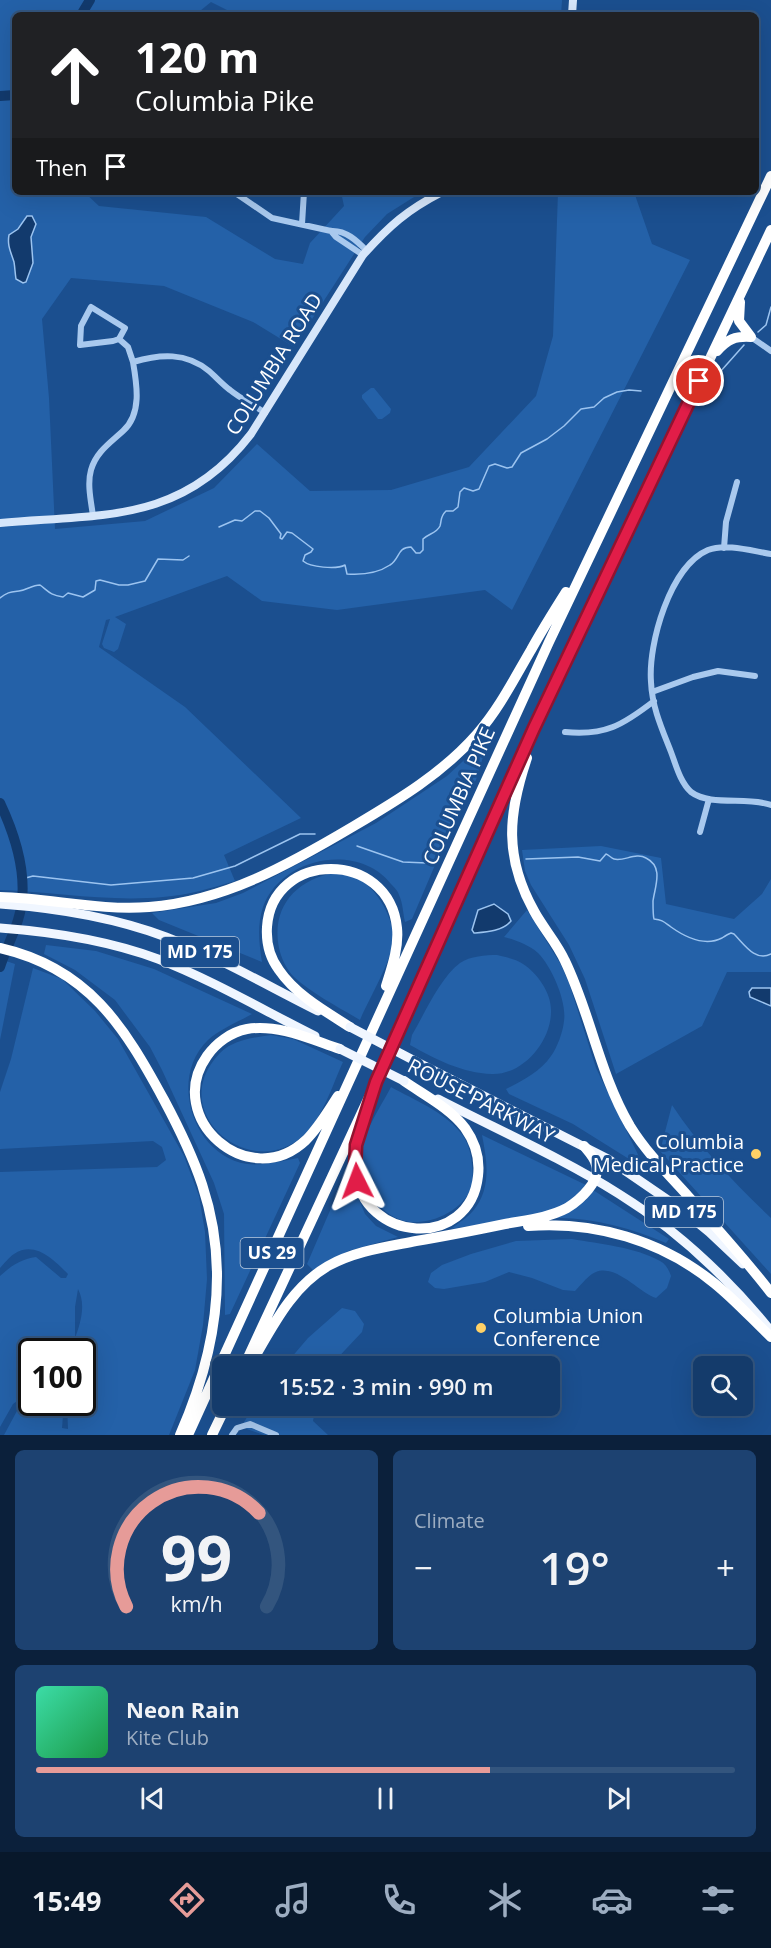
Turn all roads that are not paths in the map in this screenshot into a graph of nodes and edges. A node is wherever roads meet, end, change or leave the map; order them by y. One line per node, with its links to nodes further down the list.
1 (771, 176): 19 (highway, COLUMBIA PIKE / US 29)
2 (238, 195): 5 (street)
3 (304, 195): 5 (street)
4 (437, 195): 7 (main road, COLUMBIA ROAD)
5 (302, 224): 7 (street)
6 (771, 230): 8 (highway, COLUMBIA PIKE / US 29)
7 (365, 253): 14 (main road, COLUMBIA ROAD)
8 (742, 291): 9 (highway); 12 (highway, COLUMBIA PIKE / US 29)
9 (751, 337): 11 (street); 12 (highway)
10 (118, 339): 10 (street); 13 (street)
11 (771, 351)
12 (709, 360): 24 (highway, COLUMBIA PIKE / US 29)
13 (133, 362): 14 (street); 16 (street)
14 (265, 413): 16 (main road, COLUMBIA ROAD)
15 (737, 482): 18 (street)
16 (93, 516): 17 (main road, COLUMBIA ROAD)
17 (0, 524)
18 (724, 548): 20 (street); 22 (street)
19 (591, 554): 30 (highway); 34 (highway, COLUMBIA PIKE / US 29)
20 (771, 554)
21 (755, 676): 22 (street)
22 (652, 692): 23 (street)
23 (654, 701): 25 (street); 26 (street)
24 (544, 708): 38 (highway, COLUMBIA PIKE / US 29); 42 (highway)
25 (565, 732)
26 (708, 799): 27 (street); 28 (street)
27 (771, 805)
28 (700, 832)
29 (1, 901): 30 (highway)
30 (40, 903): 33 (main road, ROUSE PARKWAY / MD 175)
31 (0, 928): 35 (main road, ROUSE PARKWAY / MD 175)
32 (0, 948): 48 (highway)
33 (350, 1027): 34 (highway); 39 (main road, ROUSE PARKWAY / MD 175, bridge)
34 (366, 1047): 36 (highway, COLUMBIA PIKE / US 29)
35 (340, 1049): 36 (highway); 37 (main road, ROUSE PARKWAY / MD 175, bridge)
36 (355, 1071): 49 (highway, COLUMBIA PIKE / US 29)
37 (404, 1081): 38 (highway); 40 (main road, ROUSE PARKWAY / MD 175)
38 (376, 1082): 45 (highway, COLUMBIA PIKE / US 29)
39 (584, 1146): 40 (highway); 42 (main road, ROUSE PARKWAY / MD 175)
40 (594, 1179): 41 (highway); 43 (main road, ROUSE PARKWAY / MD 175)
41 (479, 1229): 44 (highway); 46 (highway)
42 (771, 1294)
43 (771, 1331)
44 (771, 1337)
45 (249, 1356)
46 (255, 1356)
47 (221, 1416): 50 (highway)
48 (180, 1435)
49 (188, 1435)
50 (213, 1435)
51 (232, 1435): 52 (street)
52 (276, 1435)

